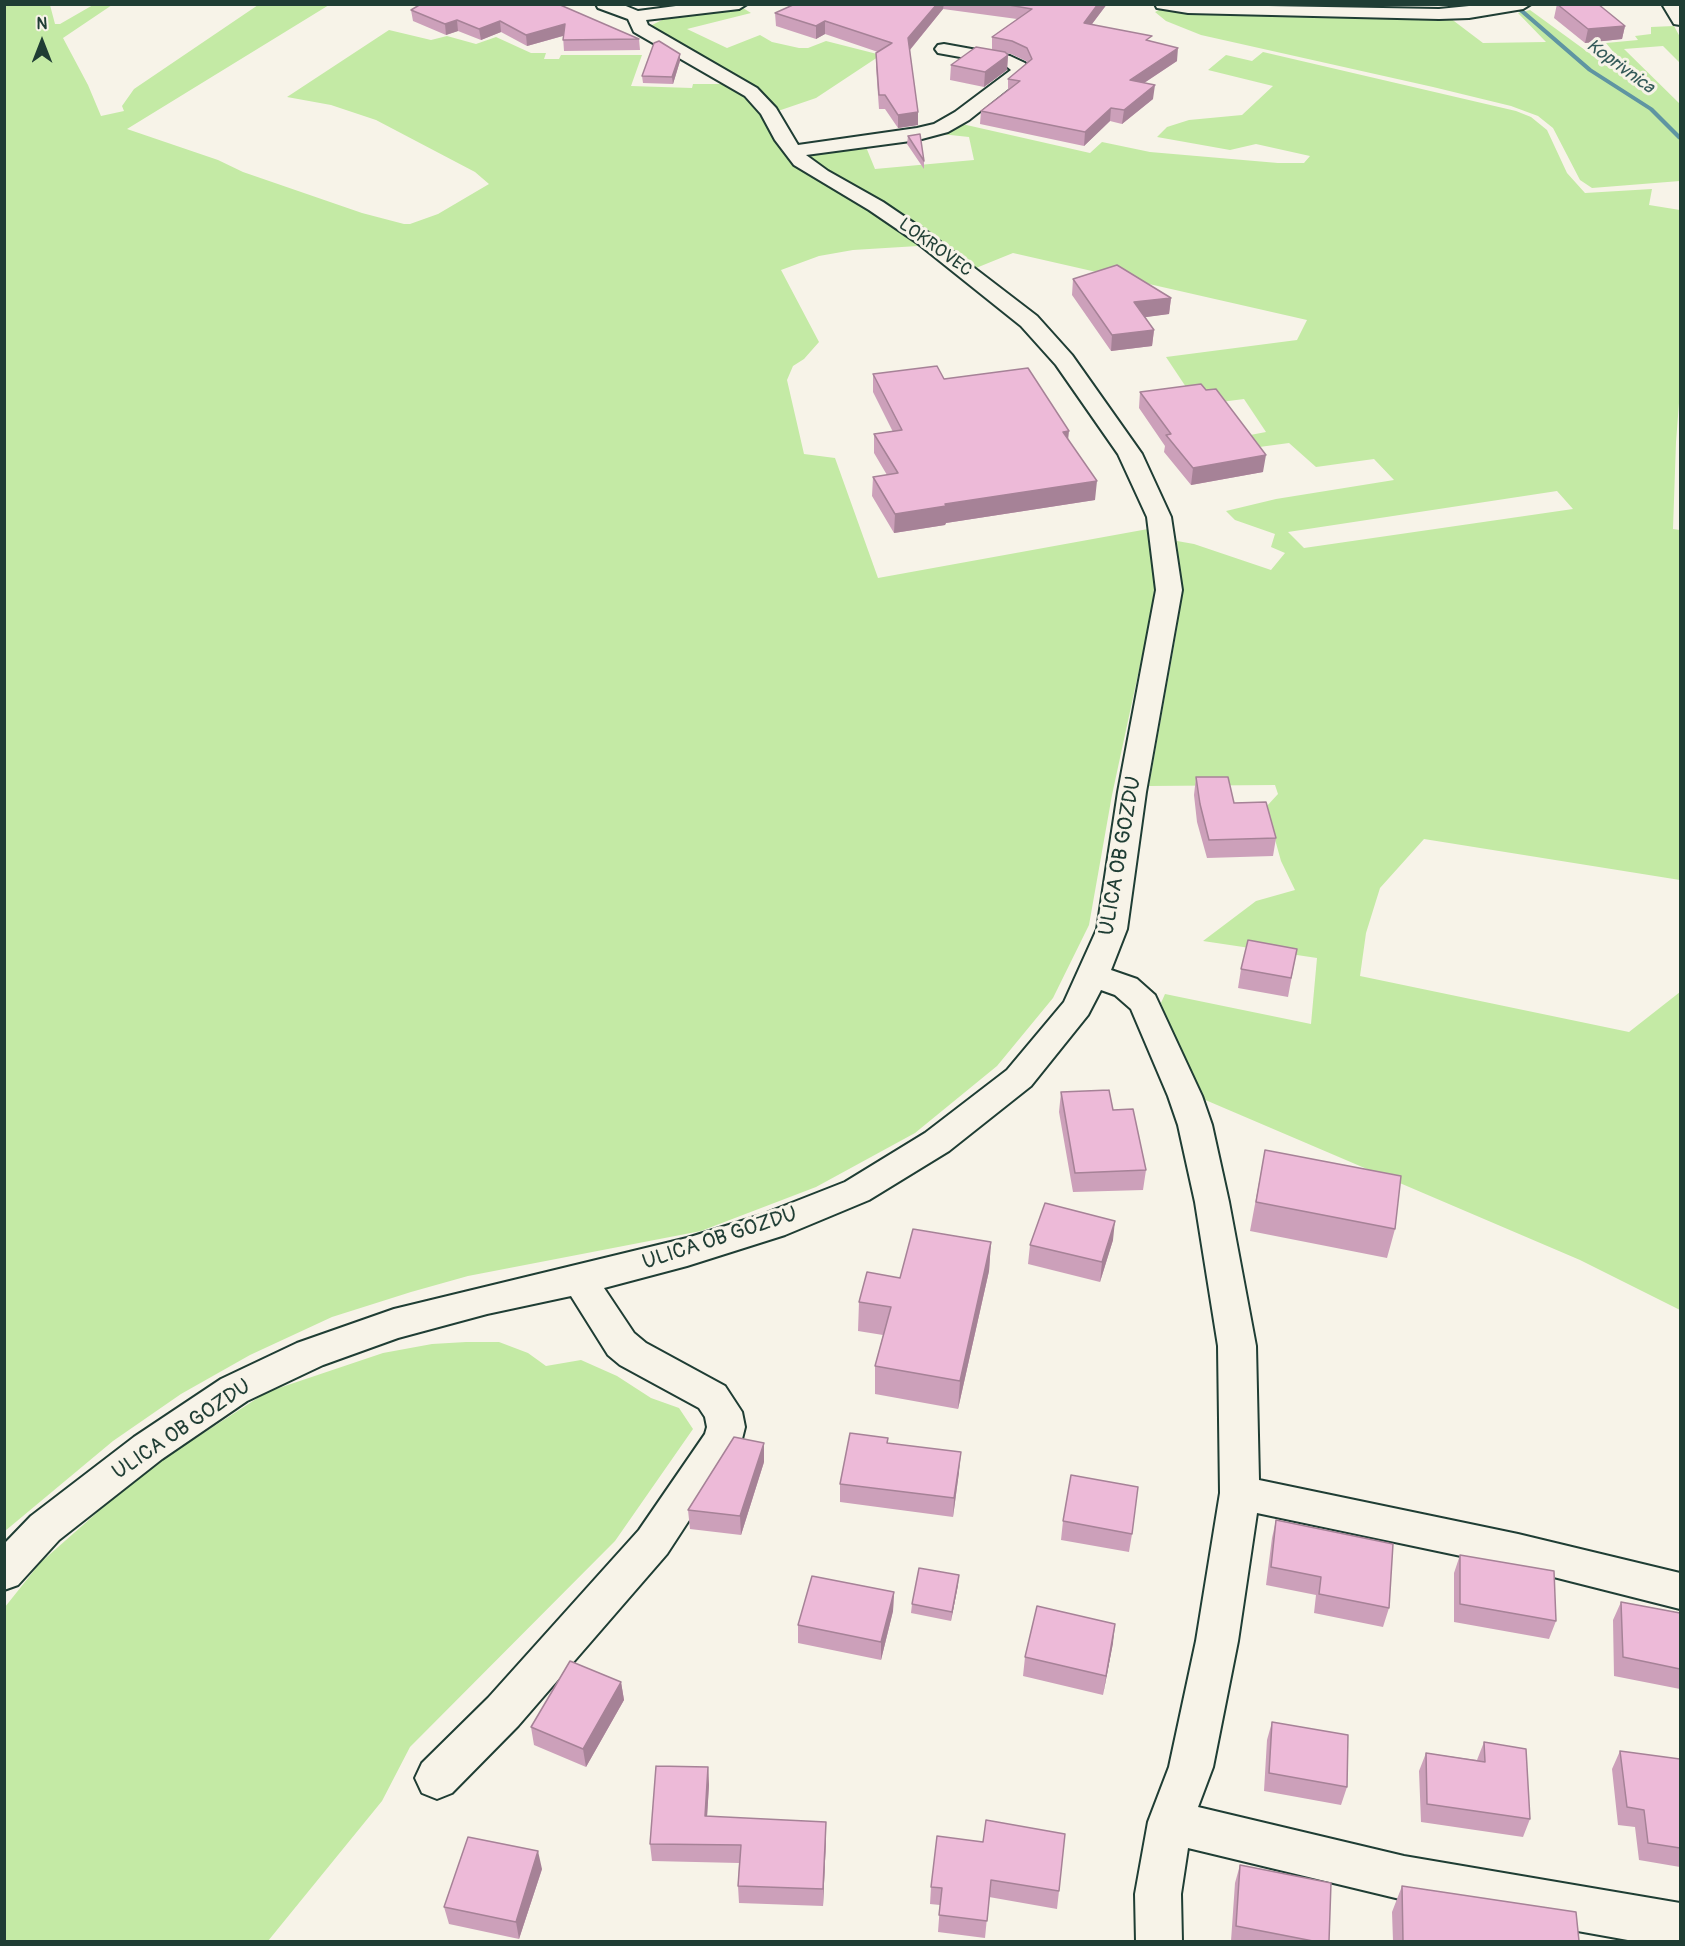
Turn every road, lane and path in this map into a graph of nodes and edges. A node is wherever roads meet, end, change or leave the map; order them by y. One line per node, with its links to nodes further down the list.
1 (604, 4): 6 (street)
2 (739, 4): 6 (street)
3 (1163, 4): 5 (street)
4 (1670, 4): 7 (street)
5 (1521, 5)
6 (636, 16): 9 (street, LOKROVEC)
7 (1680, 21)
8 (944, 49): 9 (street)
9 (793, 151): 10 (street, LOKROVEC)
10 (1160, 649): 11 (street, ULICA OB GOZDU)
11 (1093, 975): 12 (street, ULICA OB GOZDU); 13 (street)
12 (580, 1280): 14 (street, ULICA OB GOZDU); 16 (street)
13 (1240, 1493): 15 (street); 17 (street)
14 (4, 1572)
15 (1680, 1591)
16 (437, 1778)
17 (1170, 1822): 18 (street); 19 (street)
18 (1680, 1926)
19 (1159, 1941)

